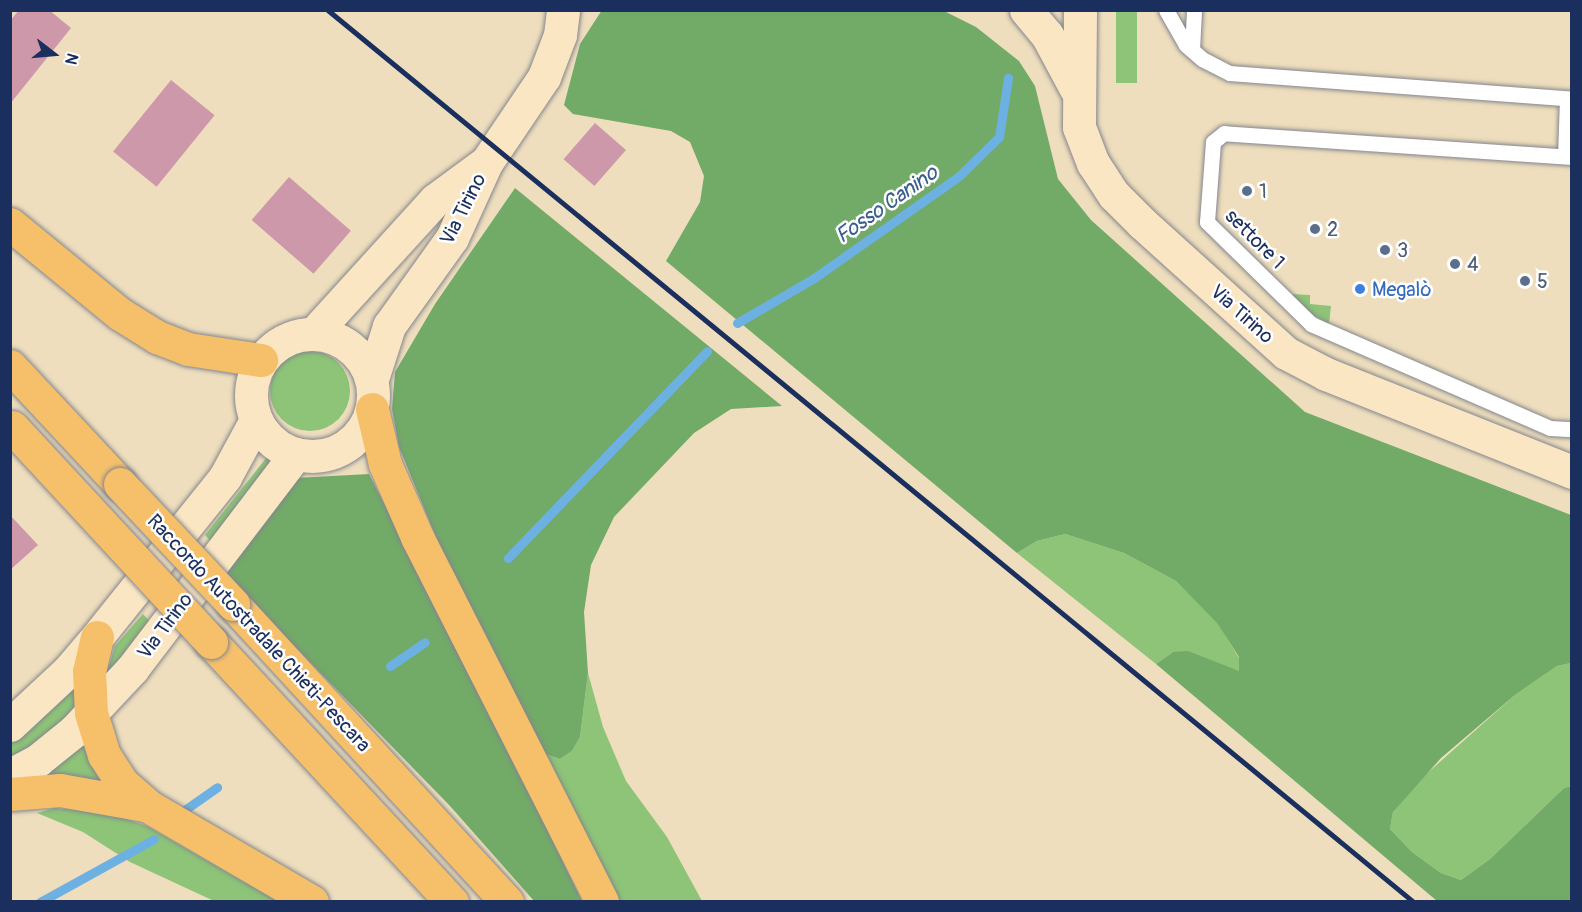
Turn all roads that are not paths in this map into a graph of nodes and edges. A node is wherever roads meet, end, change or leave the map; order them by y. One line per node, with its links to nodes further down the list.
1 (1026, 10): 7 (main road)
2 (1080, 10): 7 (main road, Via Tirino)
3 (1166, 10): 6 (lane)
4 (1194, 10): 6 (lane)
5 (567, 19): 10 (main road, Via Tirino)
6 (1192, 50): 8 (lane)
7 (1078, 93): 20 (main road, Via Tirino)
8 (1569, 99): 9 (lane)
9 (1568, 156): 18 (lane, settore 1)
10 (486, 163): 12 (main road, Via Tirino); 15 (main road, Via Tirino)
11 (10, 224): 13 (highway)
12 (314, 333): 13 (main road); 15 (main road)
13 (261, 360): 16 (main road)
14 (10, 366): 29 (highway, Raccordo Autostradale Chieti-Pescara, bridge)
15 (372, 394): 19 (main road); 30 (highway)
16 (256, 420): 19 (main road); 21 (main road)
17 (11, 427): 28 (highway, Raccordo Autostradale Chieti-Pescara, bridge)
18 (1572, 429)
19 (296, 454): 22 (main road, Via Tirino)
20 (1572, 472)
21 (97, 637): 22 (highway); 23 (main road)
22 (91, 713): 24 (main road, Via Tirino); 26 (highway)
23 (10, 724)
24 (10, 775)
25 (10, 794): 26 (highway)
26 (148, 806): 27 (highway)
27 (312, 902)
28 (452, 902)
29 (507, 902)
30 (602, 902)

